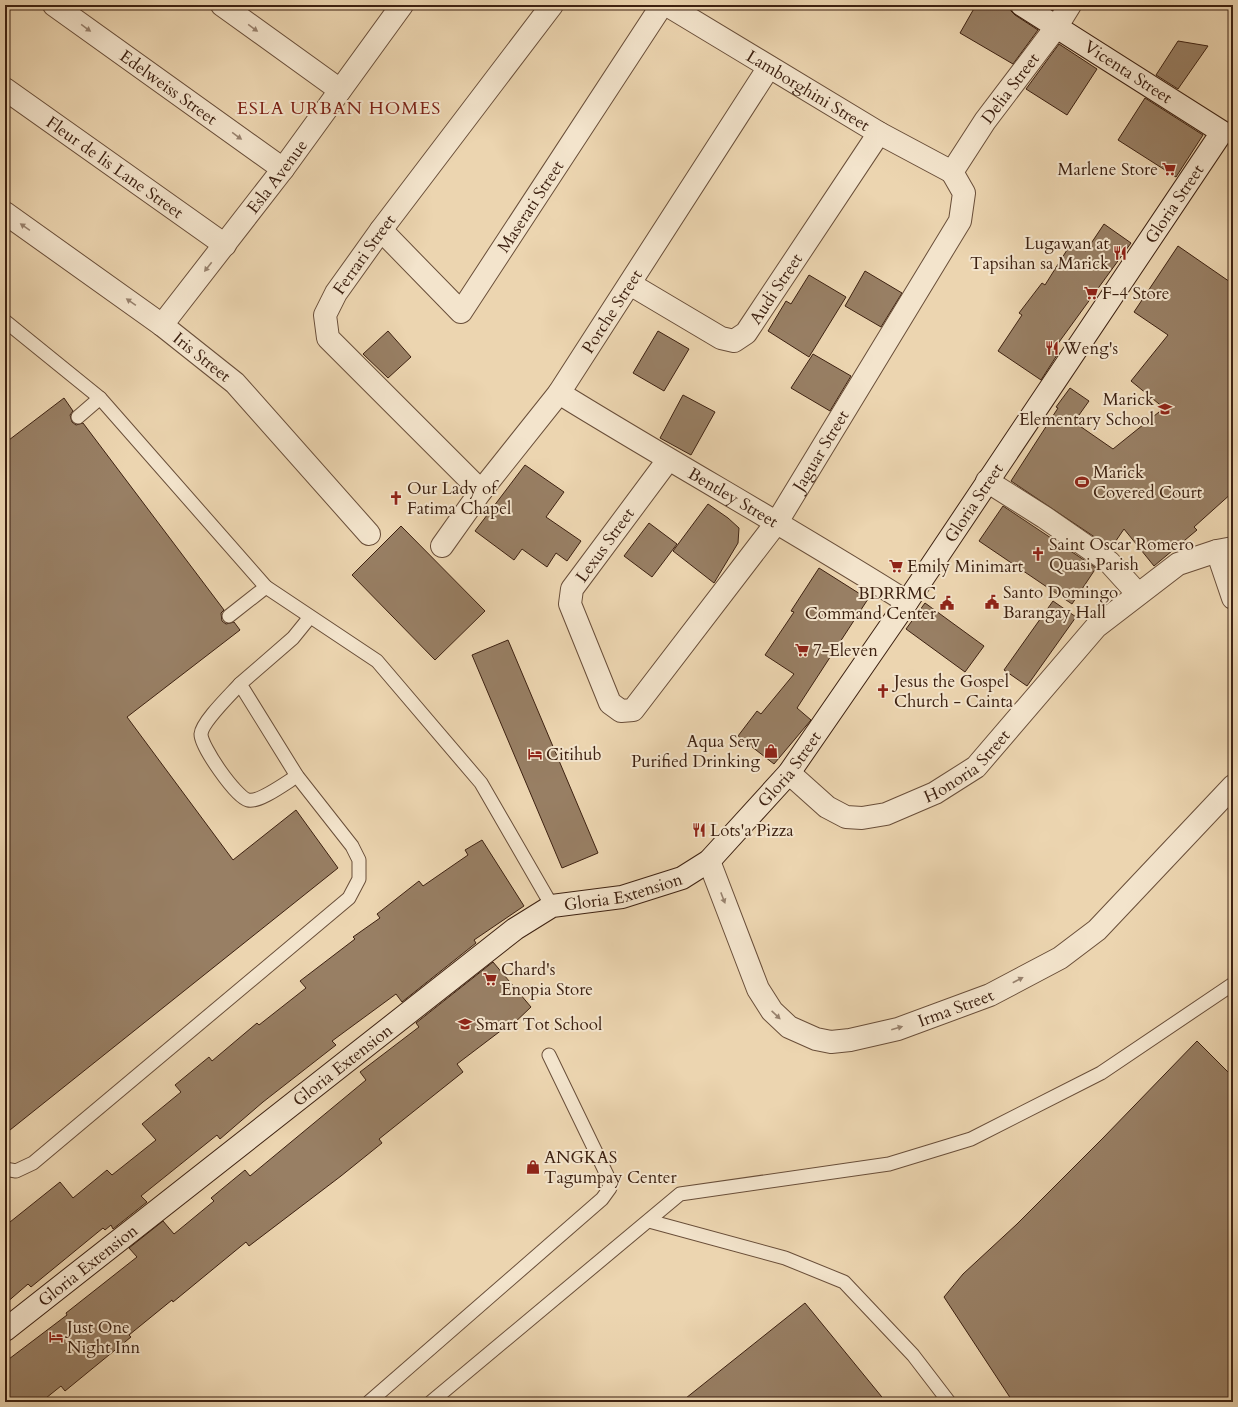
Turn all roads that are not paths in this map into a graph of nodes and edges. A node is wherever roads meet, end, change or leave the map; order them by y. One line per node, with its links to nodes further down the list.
1 (54, 5): 15 (street, Edelweiss Street, one-way to 15)
2 (222, 5): 12 (street, one-way to 12)
3 (552, 5): 18 (street, Ferrari Street)
4 (662, 5): 18 (street, Maserati Street)
5 (667, 5): 10 (street, Lamborghini Street)
6 (1022, 5): 9 (street, Vicenta Street)
7 (1070, 5): 9 (street, Delia Street)
8 (395, 7): 12 (street, Esla Avenue)
9 (1057, 26): 14 (street, Vicenta Street); 16 (street, Delia Street)
10 (769, 67): 13 (street, Lamborghini Street); 20 (street, Porche Street)
11 (5, 89): 19 (street, Fleur de lis Lane Street)
12 (340, 90): 15 (street, Esla Avenue)
13 (879, 133): 16 (street, Lamborghini Street); 20 (street, Audi Street)
14 (1227, 136): 27 (street, Gloria Street)
15 (283, 169): 19 (street, Esla Avenue)
16 (952, 172): 29 (street, Jaguar Street)
17 (5, 213): 22 (street, Iris Street, one-way to 17)
18 (381, 230): 28 (street, Ferrari Street)
19 (225, 245): 22 (street, Esla Avenue, one-way to 22)
20 (630, 284): 23 (street, Porche Street)
21 (5, 321): 24 (lane)
22 (162, 325): 30 (street, Iris Street)
23 (559, 393): 26 (street, Bentley Street); 28 (street, Porche Street)
24 (100, 398): 25 (lane); 33 (lane)
25 (78, 417)
26 (668, 460): 29 (street, Bentley Street); 40 (street, Lexus Street)
27 (987, 481): 34 (street); 36 (street, Gloria Street)
28 (481, 491): 31 (street, Porche Street)
29 (777, 522): 36 (street, Bentley Street); 40 (street, Jaguar Street)
30 (369, 534)
31 (442, 546)
32 (1225, 549): 34 (street, Honoria Street); 35 (street)
33 (266, 587): 37 (lane); 38 (lane)
34 (1138, 594): 41 (street, Honoria Street)
35 (1233, 598)
36 (907, 602): 41 (street, Gloria Street)
37 (229, 616)
38 (310, 616): 39 (lane); 45 (lane)
39 (240, 684): 42 (lane); 42 (lane)
40 (633, 710)
41 (789, 773): 44 (street, Gloria Street)
42 (297, 776): 48 (lane)
43 (1233, 786): 44 (street, Irma Street, one-way to 43)
44 (709, 862): 45 (street, Gloria Extension)
45 (552, 906): 50 (street, Gloria Extension)
46 (1233, 984): 49 (lane)
47 (549, 1055): 51 (lane)
48 (5, 1169)
49 (649, 1221): 52 (lane); 53 (lane)
50 (5, 1330)
51 (369, 1402)
52 (432, 1402)
53 (949, 1402)

